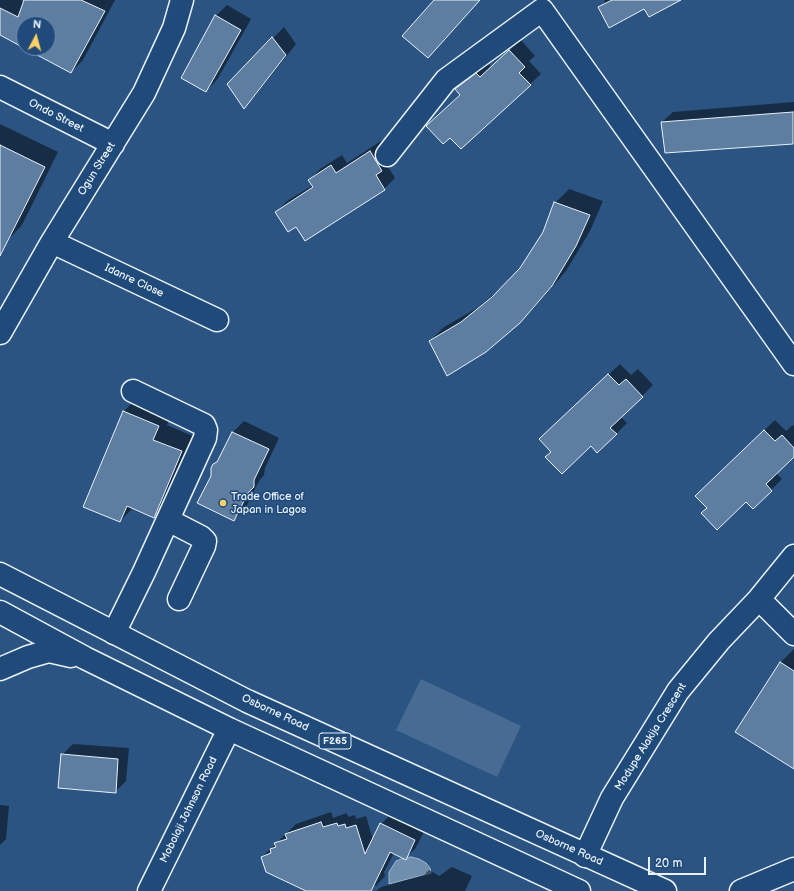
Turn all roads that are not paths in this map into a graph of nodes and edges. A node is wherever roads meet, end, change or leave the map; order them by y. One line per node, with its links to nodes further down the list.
1 (182, 0): 4 (street, Ogun Street)
2 (547, 5): 5 (street); 9 (street)
3 (0, 87): 4 (street, Ondo Street)
4 (113, 144): 6 (street, Ogun Street)
5 (387, 155)
6 (52, 242): 7 (street, Idanre Close); 8 (street, Ogun Street)
7 (217, 320)
8 (0, 332)
9 (794, 364)
10 (133, 391): 11 (street)
11 (168, 520): 14 (street); 18 (street)
12 (794, 556): 15 (street, Modupe Alakija Crescent)
13 (3, 574): 16 (street); 18 (street, Osborne Road / F265)
14 (180, 599)
15 (760, 599): 19 (street); 23 (street, Modupe Alakija Crescent)
16 (0, 607)
17 (0, 612): 20 (street)
18 (114, 633): 23 (street, Osborne Road / F265)
19 (794, 634)
20 (85, 658): 21 (street); 22 (street)
21 (0, 669)
22 (229, 729): 25 (street, Mobolaji Johnson Road); 26 (street)
23 (585, 856): 27 (street, Osborne Road / F265)
24 (794, 869): 28 (street)
25 (149, 891)
26 (579, 891)
27 (665, 891)
28 (741, 891)

